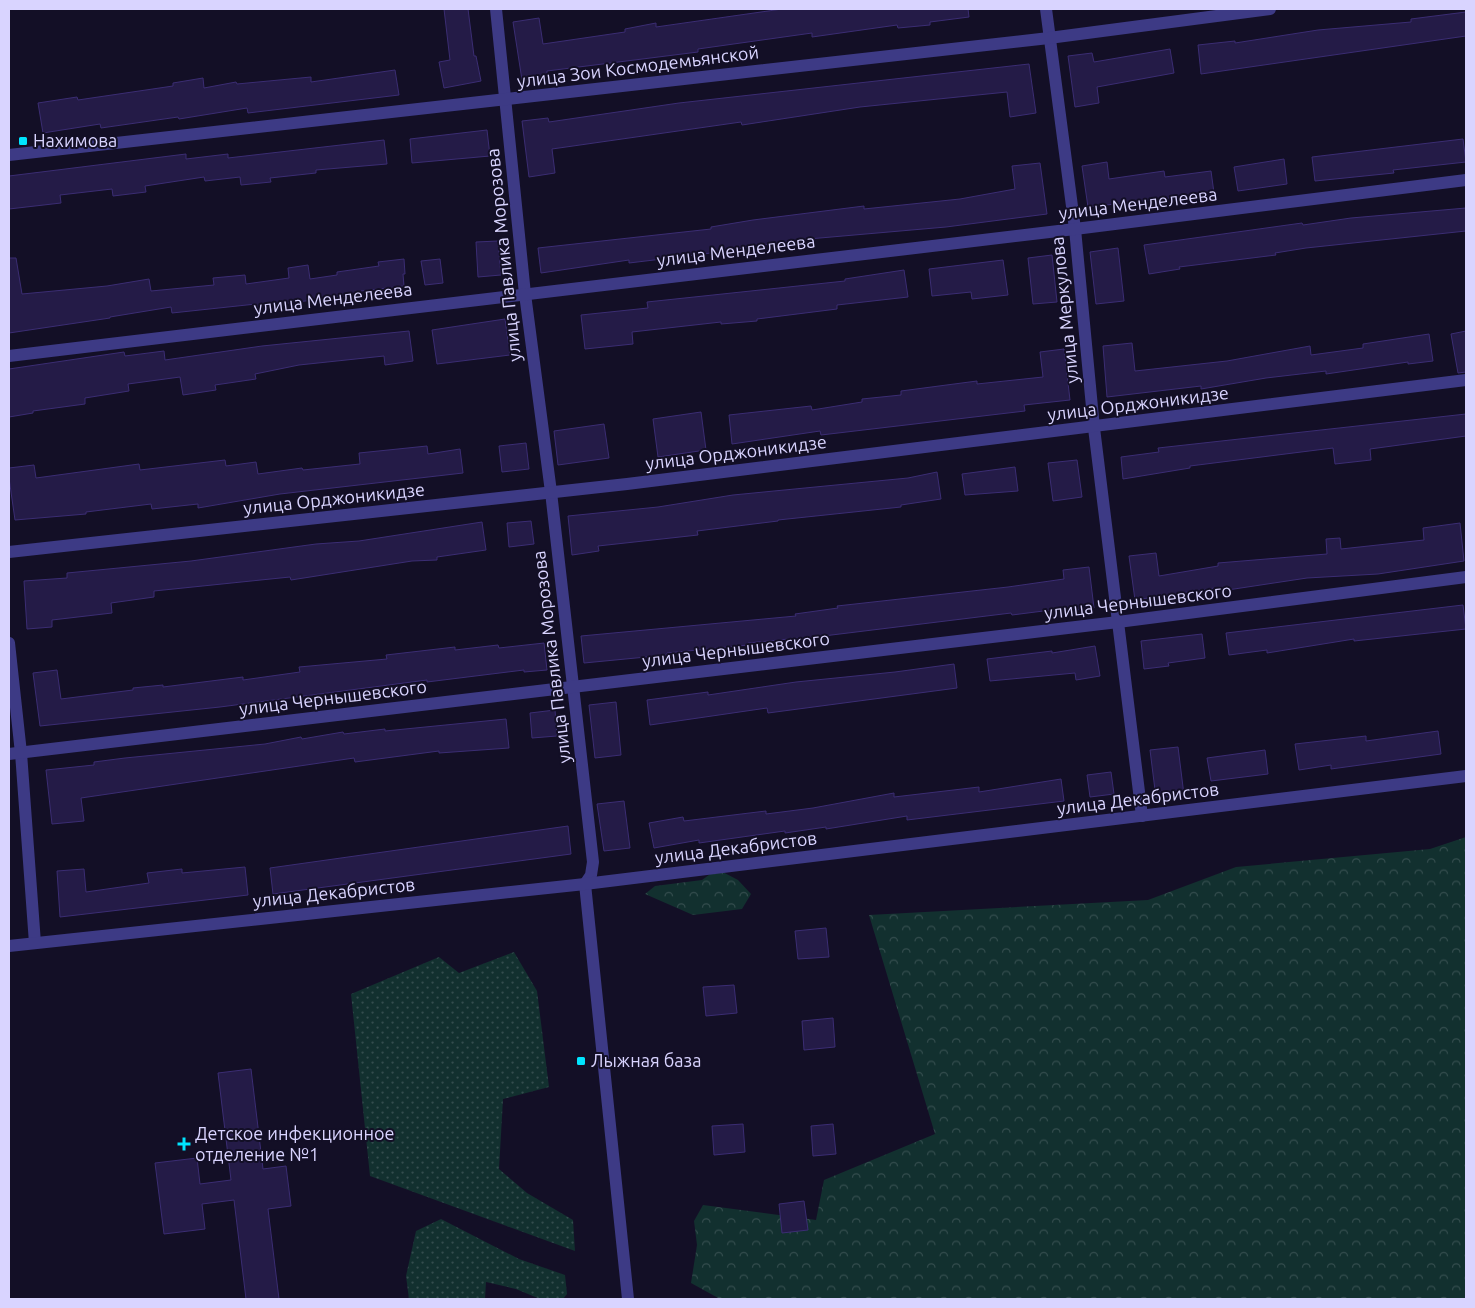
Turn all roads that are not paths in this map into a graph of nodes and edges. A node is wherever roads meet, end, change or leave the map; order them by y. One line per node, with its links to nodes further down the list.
1 (496, 9): 5 (street, улица Павлика Морозова)
2 (1046, 9): 4 (street, улица Меркулова)
3 (1270, 9): 4 (street, улица Зои Космодемьянской)
4 (1049, 38): 5 (street, улица Зои Космодемьянской); 8 (street, улица Меркулова)
5 (505, 100): 6 (street, улица Зои Космодемьянской); 9 (street, улица Павлика Морозова)
6 (9, 155)
7 (1466, 180): 8 (street, улица Менделеева)
8 (1075, 229): 9 (street, улица Менделеева); 12 (street, улица Меркулова)
9 (525, 294): 10 (street, улица Менделеева); 13 (street, улица Павлика Морозова)
10 (9, 356)
11 (1466, 380): 12 (street, улица Орджоникидзе)
12 (1094, 428): 13 (street, улица Орджоникидзе); 16 (street, улица Меркулова)
13 (551, 492): 14 (street, улица Орджоникидзе); 18 (street, улица Павлика Морозова)
14 (9, 552)
15 (1466, 577): 16 (street, улица Чернышевского)
16 (1118, 622): 18 (street, улица Чернышевского); 21 (street, улица Меркулова)
17 (9, 642): 19 (street)
18 (574, 686): 19 (street, улица Чернышевского); 22 (street, улица Павлика Морозова)
19 (15, 754): 23 (street)
20 (1466, 776): 21 (street, улица Декабристов)
21 (1142, 816): 22 (street, улица Декабристов)
22 (584, 884): 23 (street, улица Декабристов); 25 (street, улица Павлика Морозова)
23 (35, 944): 24 (street, улица Декабристов)
24 (9, 946)
25 (628, 1299)

